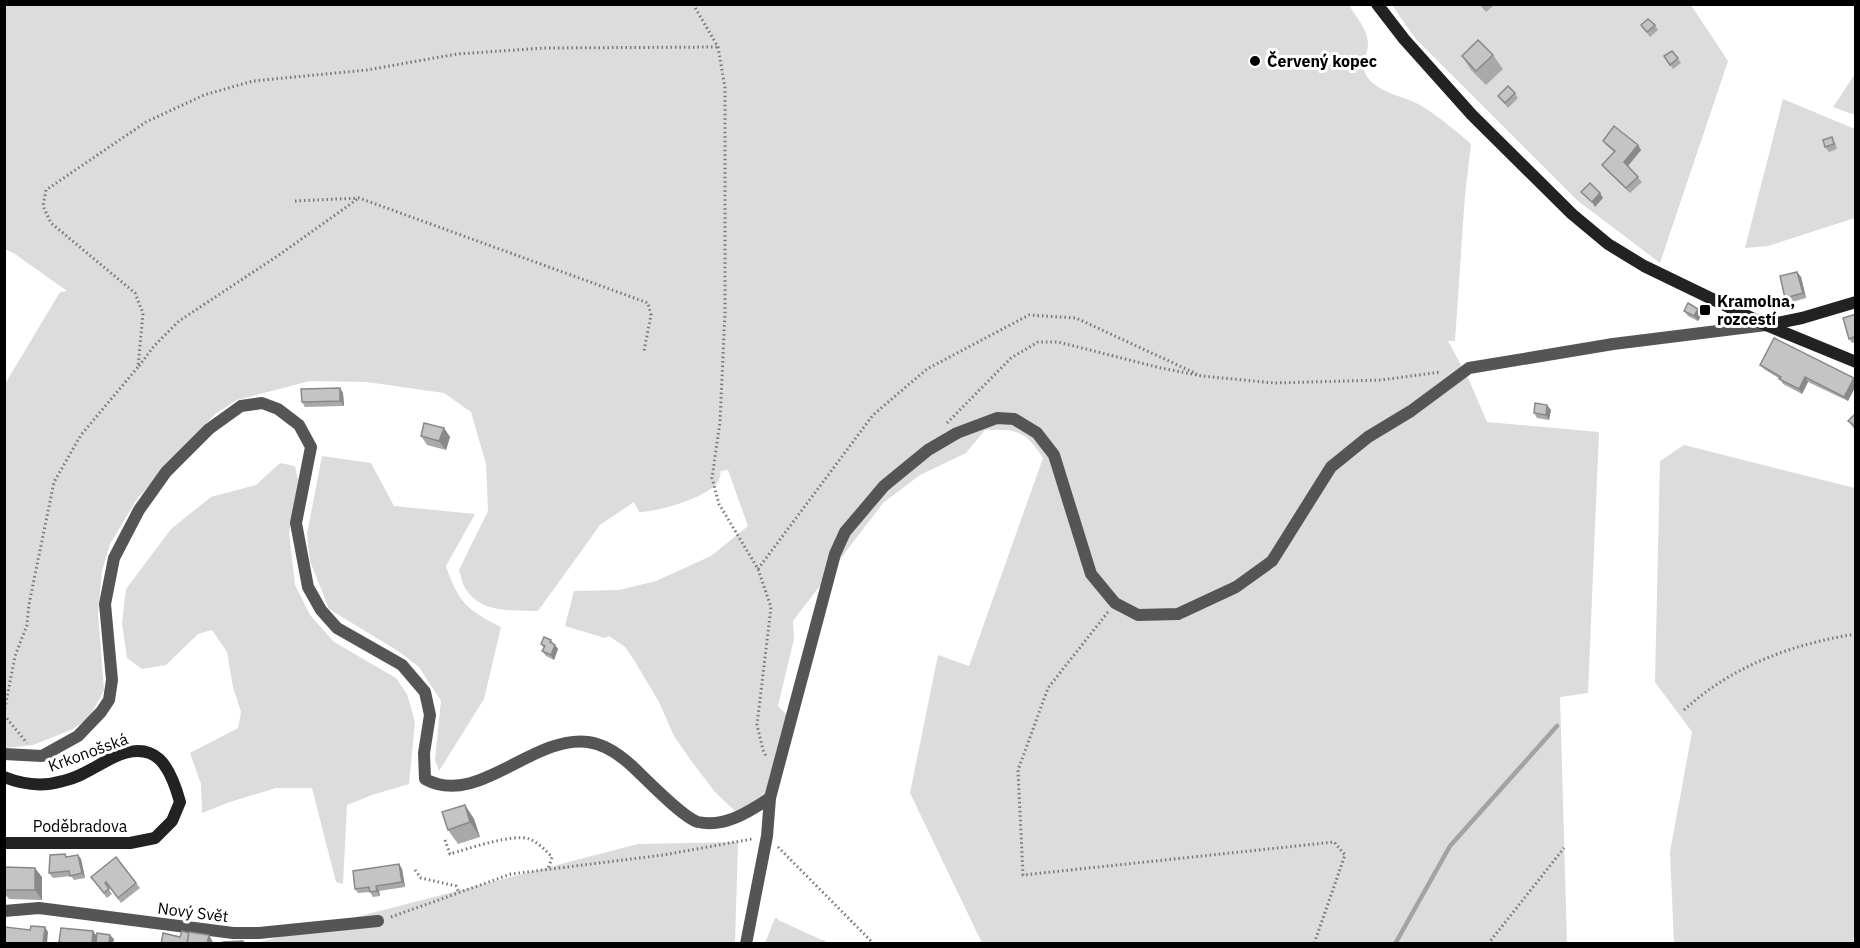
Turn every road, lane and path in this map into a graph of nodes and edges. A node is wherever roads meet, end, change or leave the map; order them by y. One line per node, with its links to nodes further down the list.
1 (693, 4): 3 (path)
2 (1377, 4): 7 (street)
3 (718, 47): 10 (path); 14 (path)
4 (359, 198): 5 (path); 8 (path); 10 (path)
5 (295, 201)
6 (1856, 302): 7 (street)
7 (1766, 325): 9 (street); 11 (street)
8 (644, 351)
9 (1856, 362)
10 (138, 367): 18 (path)
11 (1469, 368): 12 (path); 15 (street)
12 (1202, 376): 13 (path); 14 (path)
13 (944, 427)
14 (758, 569): 21 (path)
15 (1115, 603): 21 (street); 36 (path)
16 (1856, 634): 17 (path)
17 (1684, 710)
18 (4, 714): 20 (path)
19 (4, 754): 20 (street)
20 (42, 756): 23 (street)
21 (776, 775): 23 (street)
22 (4, 777): 25 (street, Krkonošská)
23 (770, 798): 24 (street)
24 (767, 836): 29 (path); 34 (street); 35 (path)
25 (155, 838): 27 (street, Poděbradova)
26 (445, 840): 29 (path)
27 (4, 843)
28 (1564, 848): 37 (path)
29 (548, 869): 31 (path)
30 (415, 870): 31 (path)
31 (459, 892): 33 (path)
32 (4, 911): 33 (street, Nový Svět)
33 (378, 921)
34 (746, 944)
35 (874, 944)
36 (1314, 944)
37 (1488, 944)

